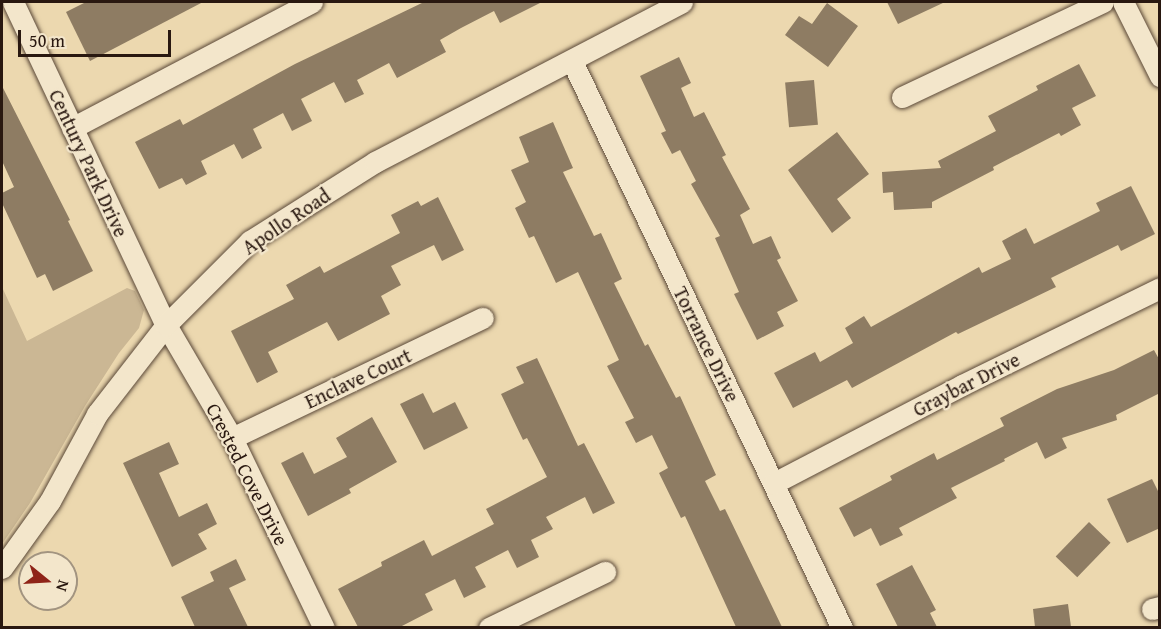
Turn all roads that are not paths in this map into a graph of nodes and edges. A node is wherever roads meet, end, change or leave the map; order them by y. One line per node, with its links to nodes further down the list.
1 (13, 2): 9 (street, Century Park Drive)
2 (312, 2): 9 (street)
3 (682, 2): 6 (street, Apollo Road)
4 (1103, 2): 8 (street)
5 (1123, 2): 7 (street)
6 (572, 61): 12 (street, Apollo Road); 14 (street, Torrance Drive)
7 (1160, 76)
8 (902, 98)
9 (72, 128): 12 (street, Century Park Drive)
10 (1160, 288): 14 (street, Graybar Drive)
11 (483, 318): 13 (street, Enclave Court)
12 (166, 325): 13 (street, Crested Cove Drive); 15 (street, Apollo Road)
13 (232, 438): 17 (street, Crested Cove Drive)
14 (774, 483): 19 (street, Torrance Drive)
15 (2, 568)
16 (605, 572): 18 (street)
17 (324, 627)
18 (489, 627)
19 (842, 627)

